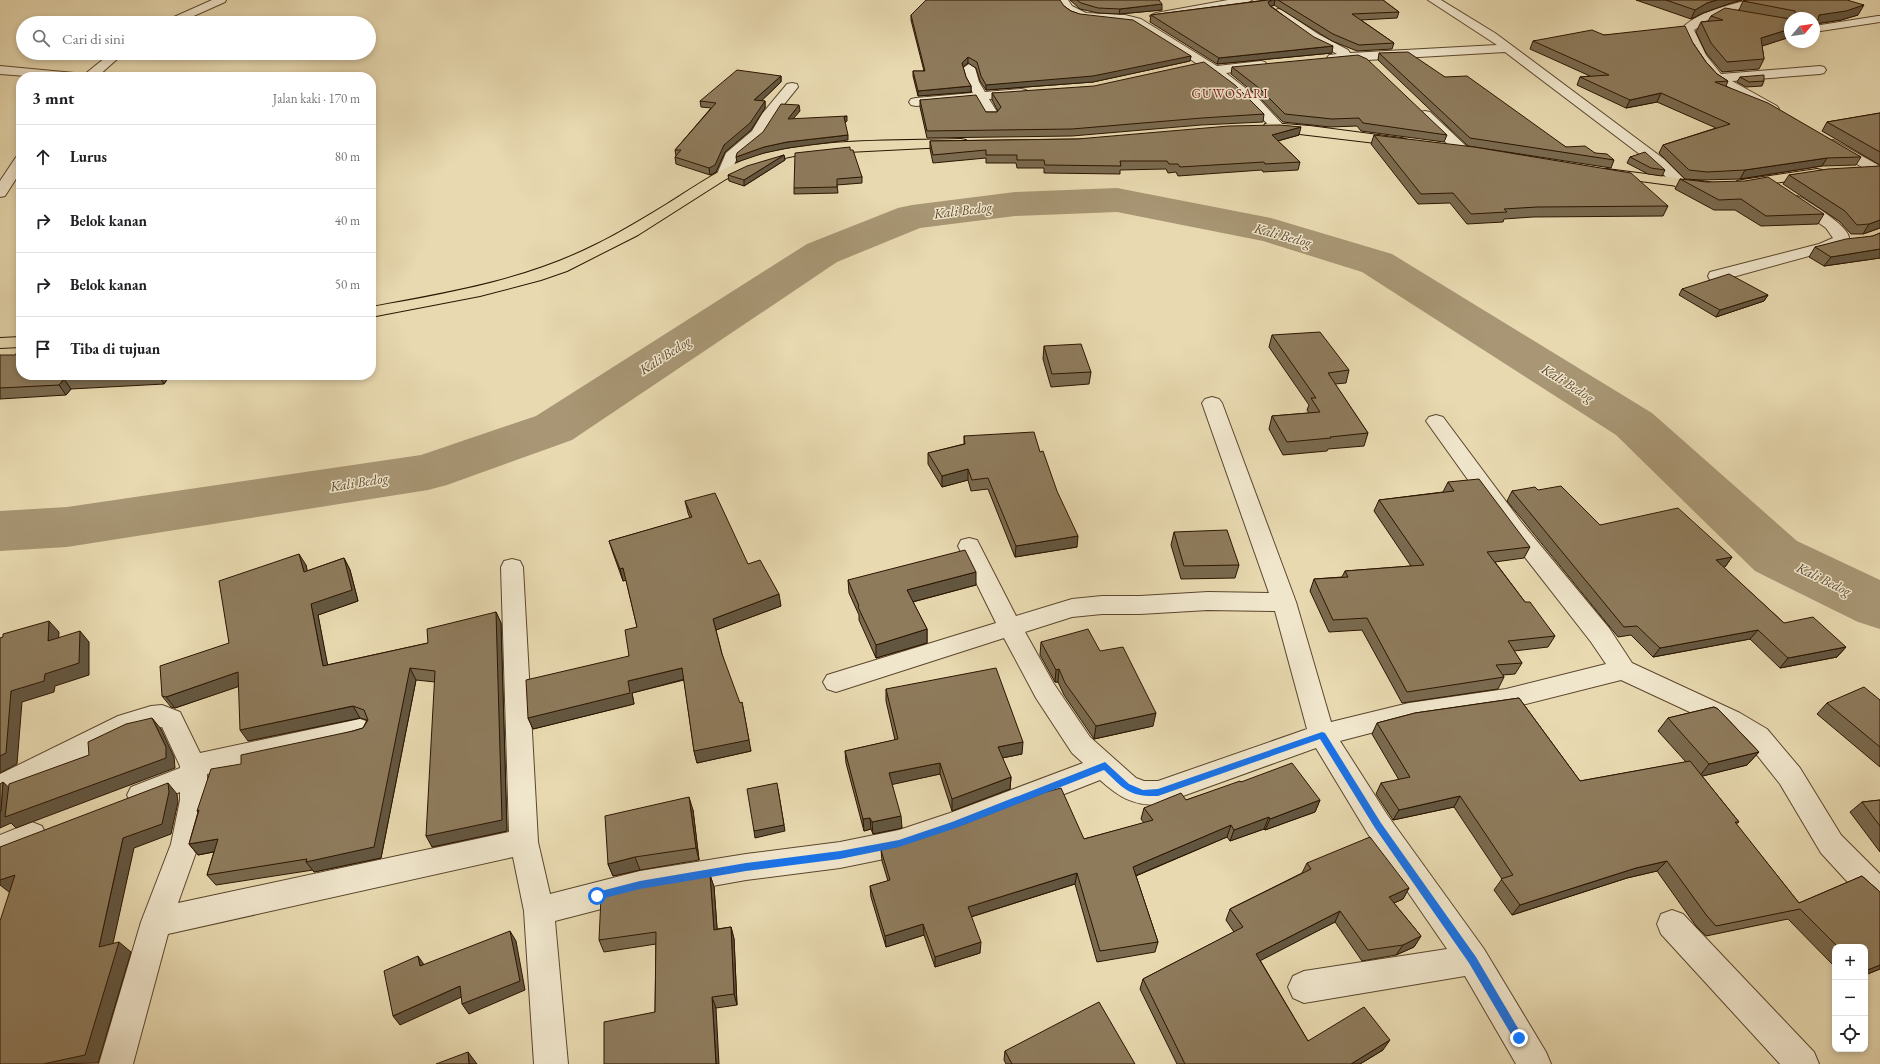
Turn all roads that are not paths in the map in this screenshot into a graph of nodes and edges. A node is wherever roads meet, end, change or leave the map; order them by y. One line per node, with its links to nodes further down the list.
1 (221, 0): 8 (street)
2 (1063, 0): 11 (street)
3 (1247, 0): 11 (street)
4 (1433, 0): 13 (street)
5 (1760, 0): 7 (street)
6 (1274, 9): 14 (street)
7 (1717, 12): 9 (street); 27 (street)
8 (186, 16)
9 (1739, 16)
10 (1878, 19): 12 (street)
11 (1133, 20): 17 (street)
12 (1820, 28)
13 (1507, 48): 14 (street); 48 (street)
14 (1360, 57): 15 (street); 20 (street)
15 (1321, 59)
16 (110, 60): 26 (street)
17 (1206, 63): 19 (street); 23 (street)
18 (1277, 64): 23 (street)
19 (1191, 66)
20 (1375, 67)
21 (969, 68): 30 (street)
22 (0, 70): 25 (street)
23 (1217, 70): 36 (street)
24 (1820, 70): 27 (street)
25 (24, 72)
26 (95, 72)
27 (1718, 78): 33 (street)
28 (792, 87): 46 (street)
29 (1031, 93): 30 (street)
30 (981, 96): 31 (street); 34 (street)
31 (916, 102)
32 (1415, 106): 41 (street)
33 (1780, 114)
34 (992, 115)
35 (1255, 127): 36 (main road)
36 (1278, 127): 39 (main road)
37 (1822, 138): 44 (street)
38 (978, 143): 46 (main road)
39 (1415, 144)
40 (1438, 146): 41 (main road)
41 (1461, 149): 42 (main road)
42 (1476, 152)
43 (16, 168): 49 (street)
44 (1879, 170): 47 (main road)
45 (1596, 171): 48 (main road)
46 (724, 174): 53 (main road)
47 (1766, 180): 48 (main road); 51 (street)
48 (1681, 184)
49 (0, 193)
50 (1857, 241): 51 (street)
51 (1836, 243): 52 (street)
52 (1716, 276)
53 (376, 311)
54 (16, 342): 55 (main road)
55 (0, 343)
56 (1212, 403): 60 (street)
57 (1436, 420): 62 (street)
58 (969, 546): 61 (street)
59 (512, 567): 71 (street)
60 (1284, 602): 61 (street); 65 (street)
61 (1010, 627): 63 (street); 66 (street)
62 (1624, 670): 65 (street); 73 (street)
63 (836, 682)
64 (360, 730): 67 (street)
65 (1322, 735): 66 (street); 77 (street)
66 (1105, 766): 74 (street)
67 (193, 770): 68 (street); 69 (street); 75 (street)
68 (0, 788)
69 (118, 803)
70 (52, 828): 72 (street)
71 (524, 842): 74 (street); 75 (street)
72 (0, 848)
73 (1880, 894)
74 (539, 911): 80 (street)
75 (156, 922): 79 (street)
76 (1672, 924): 82 (street)
77 (1473, 960): 78 (street); 81 (street)
78 (1304, 987)
79 (116, 1064)
80 (551, 1064)
81 (1534, 1064)
82 (1802, 1064)

